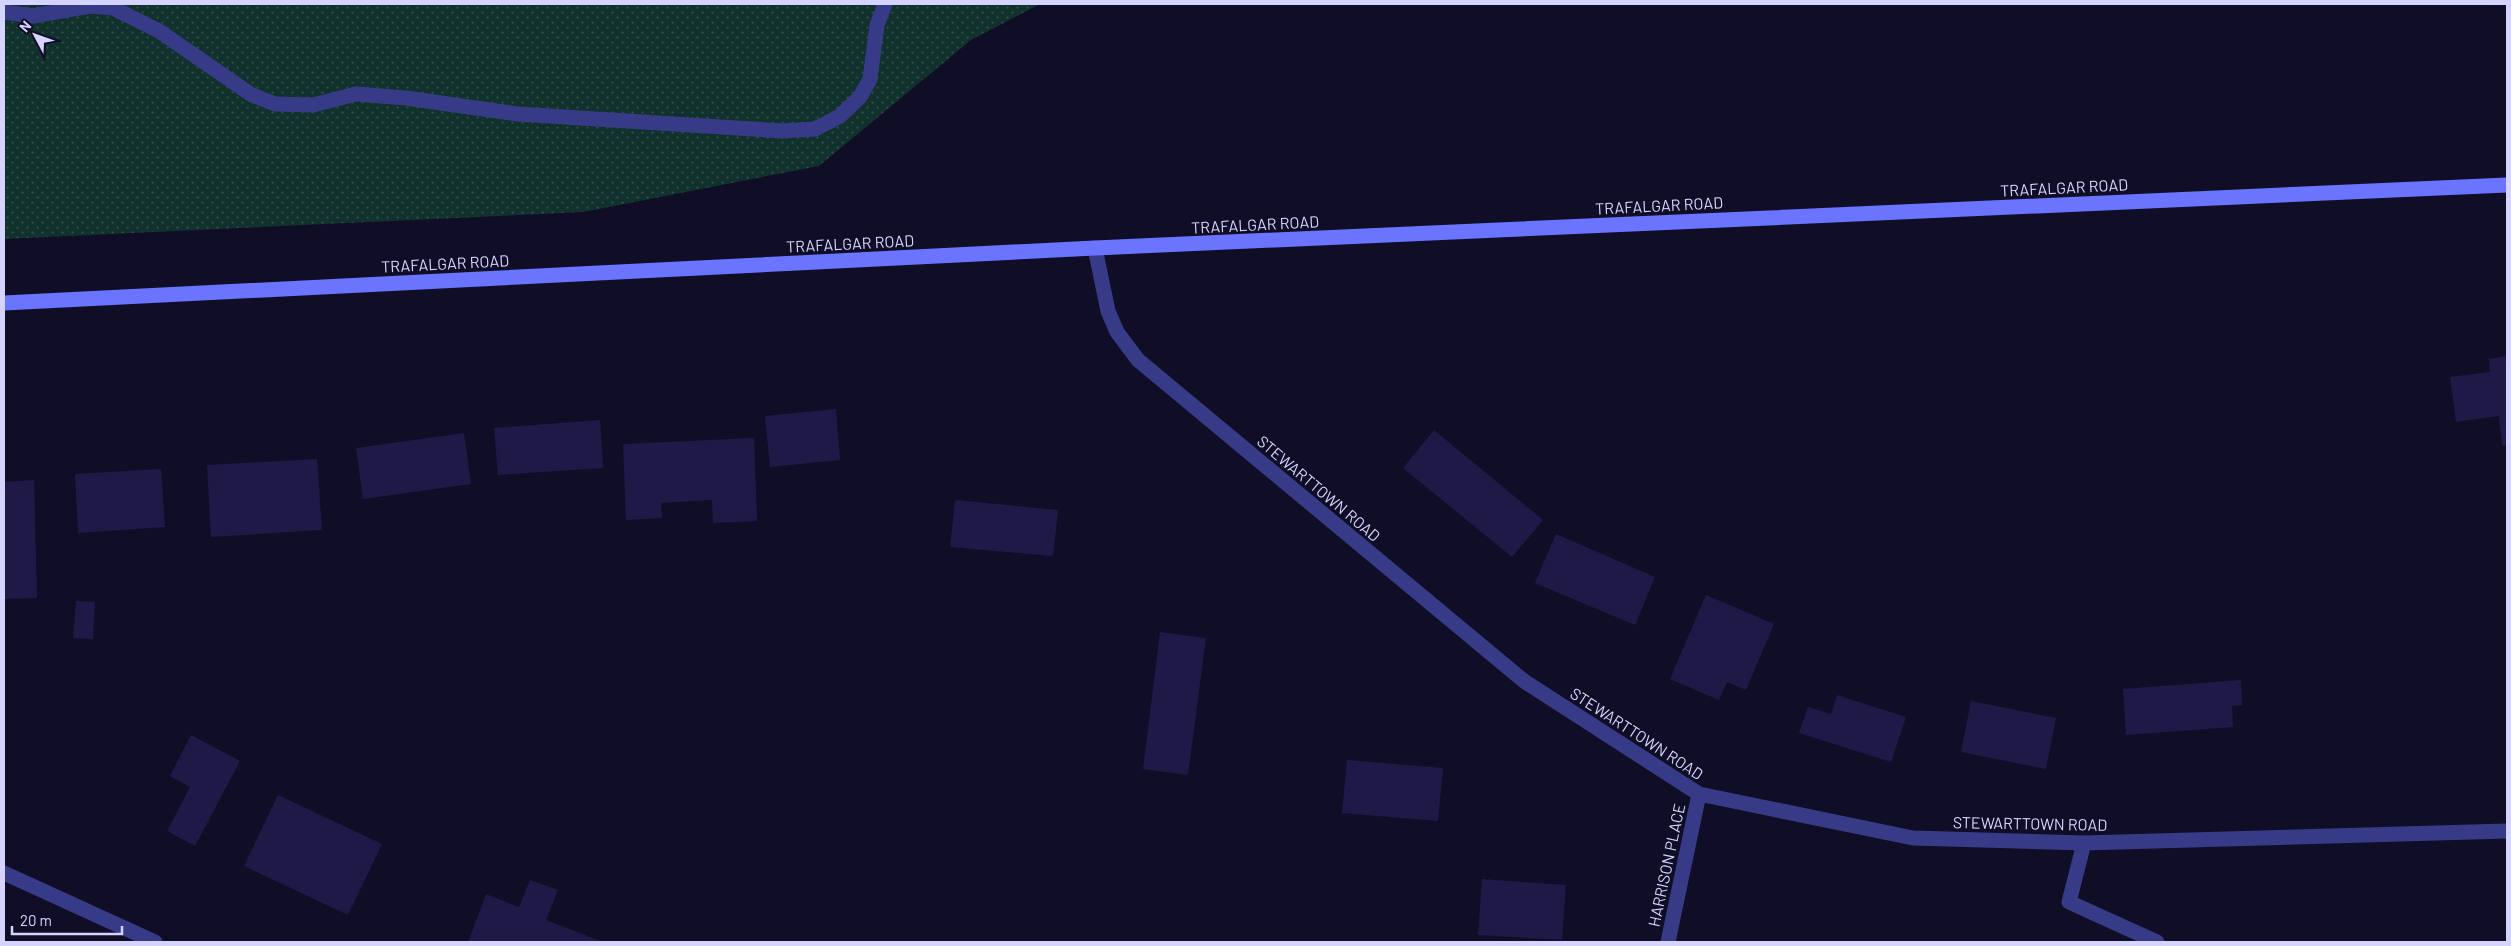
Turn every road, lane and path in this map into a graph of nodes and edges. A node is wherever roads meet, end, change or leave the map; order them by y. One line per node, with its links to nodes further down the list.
1 (885, 4): 2 (street)
2 (4, 12)
3 (2507, 185): 4 (main road, TRAFALGAR ROAD)
4 (1095, 248): 5 (main road, TRAFALGAR ROAD); 6 (street, STEWARTTOWN ROAD)
5 (4, 303)
6 (1698, 794): 8 (street, STEWARTTOWN ROAD); 11 (street, HARRISON PLACE)
7 (2507, 831): 8 (street, STEWARTTOWN ROAD)
8 (2084, 844): 12 (street)
9 (4, 873): 10 (street)
10 (156, 942)
11 (1668, 942)
12 (2157, 942)

